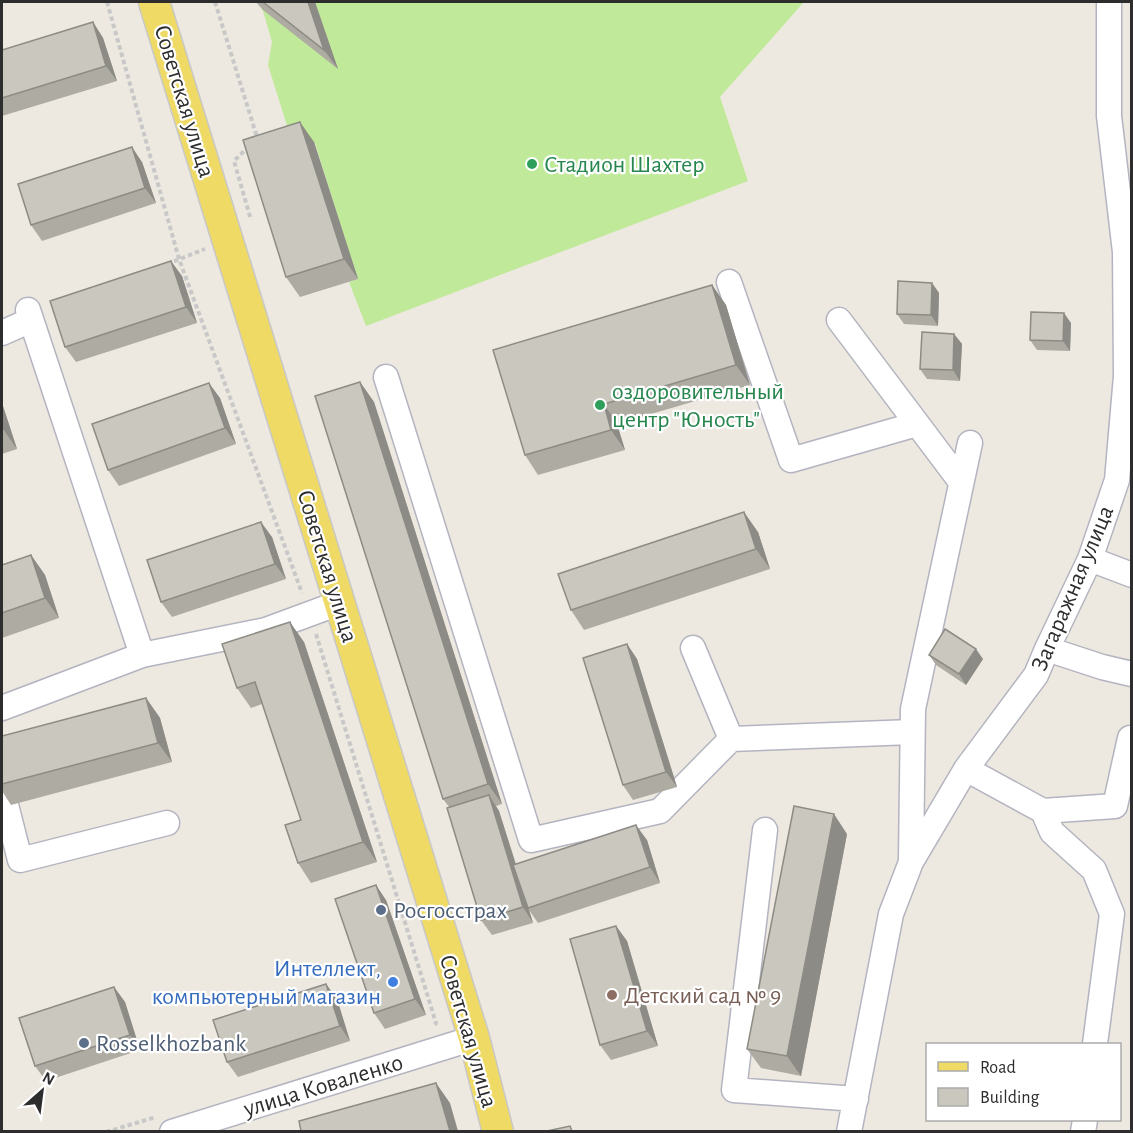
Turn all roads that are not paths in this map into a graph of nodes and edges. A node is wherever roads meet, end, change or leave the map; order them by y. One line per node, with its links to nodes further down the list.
1 (154, 2): 14 (main road, Советская улица)
2 (1109, 2): 3 (street, Загаражная улица)
3 (1128, 255): 7 (street, Загаражная улица)
4 (729, 282): 9 (street)
5 (839, 321): 9 (street)
6 (2, 333): 17 (street)
7 (1129, 376): 12 (street, Загаражная улица)
8 (386, 377): 22 (street)
9 (917, 424): 11 (street)
10 (970, 443): 11 (street)
11 (961, 482): 20 (street)
12 (1090, 559): 13 (street); 16 (street, Загаражная улица)
13 (1131, 574)
14 (339, 603): 17 (street); 30 (main road, Советская улица)
15 (693, 648): 22 (street)
16 (1047, 649): 18 (street); 23 (street, Загаражная улица)
17 (142, 655): 19 (street)
18 (1131, 674)
19 (2, 708)
20 (912, 732): 22 (street); 28 (street)
21 (1130, 738): 25 (street)
22 (731, 739)
23 (966, 769): 25 (street); 28 (street, Загаражная улица)
24 (2, 789): 26 (street)
25 (1043, 811): 29 (street)
26 (167, 823)
27 (765, 830): 32 (street)
28 (912, 861): 32 (street, Загаражная улица)
29 (1122, 911): 31 (street)
30 (474, 1038): 33 (street, улица Коваленко); 34 (main road, Советская улица)
31 (1095, 1043)
32 (856, 1099): 35 (street, Загаражная улица)
33 (172, 1131)
34 (498, 1131)
35 (849, 1131)

